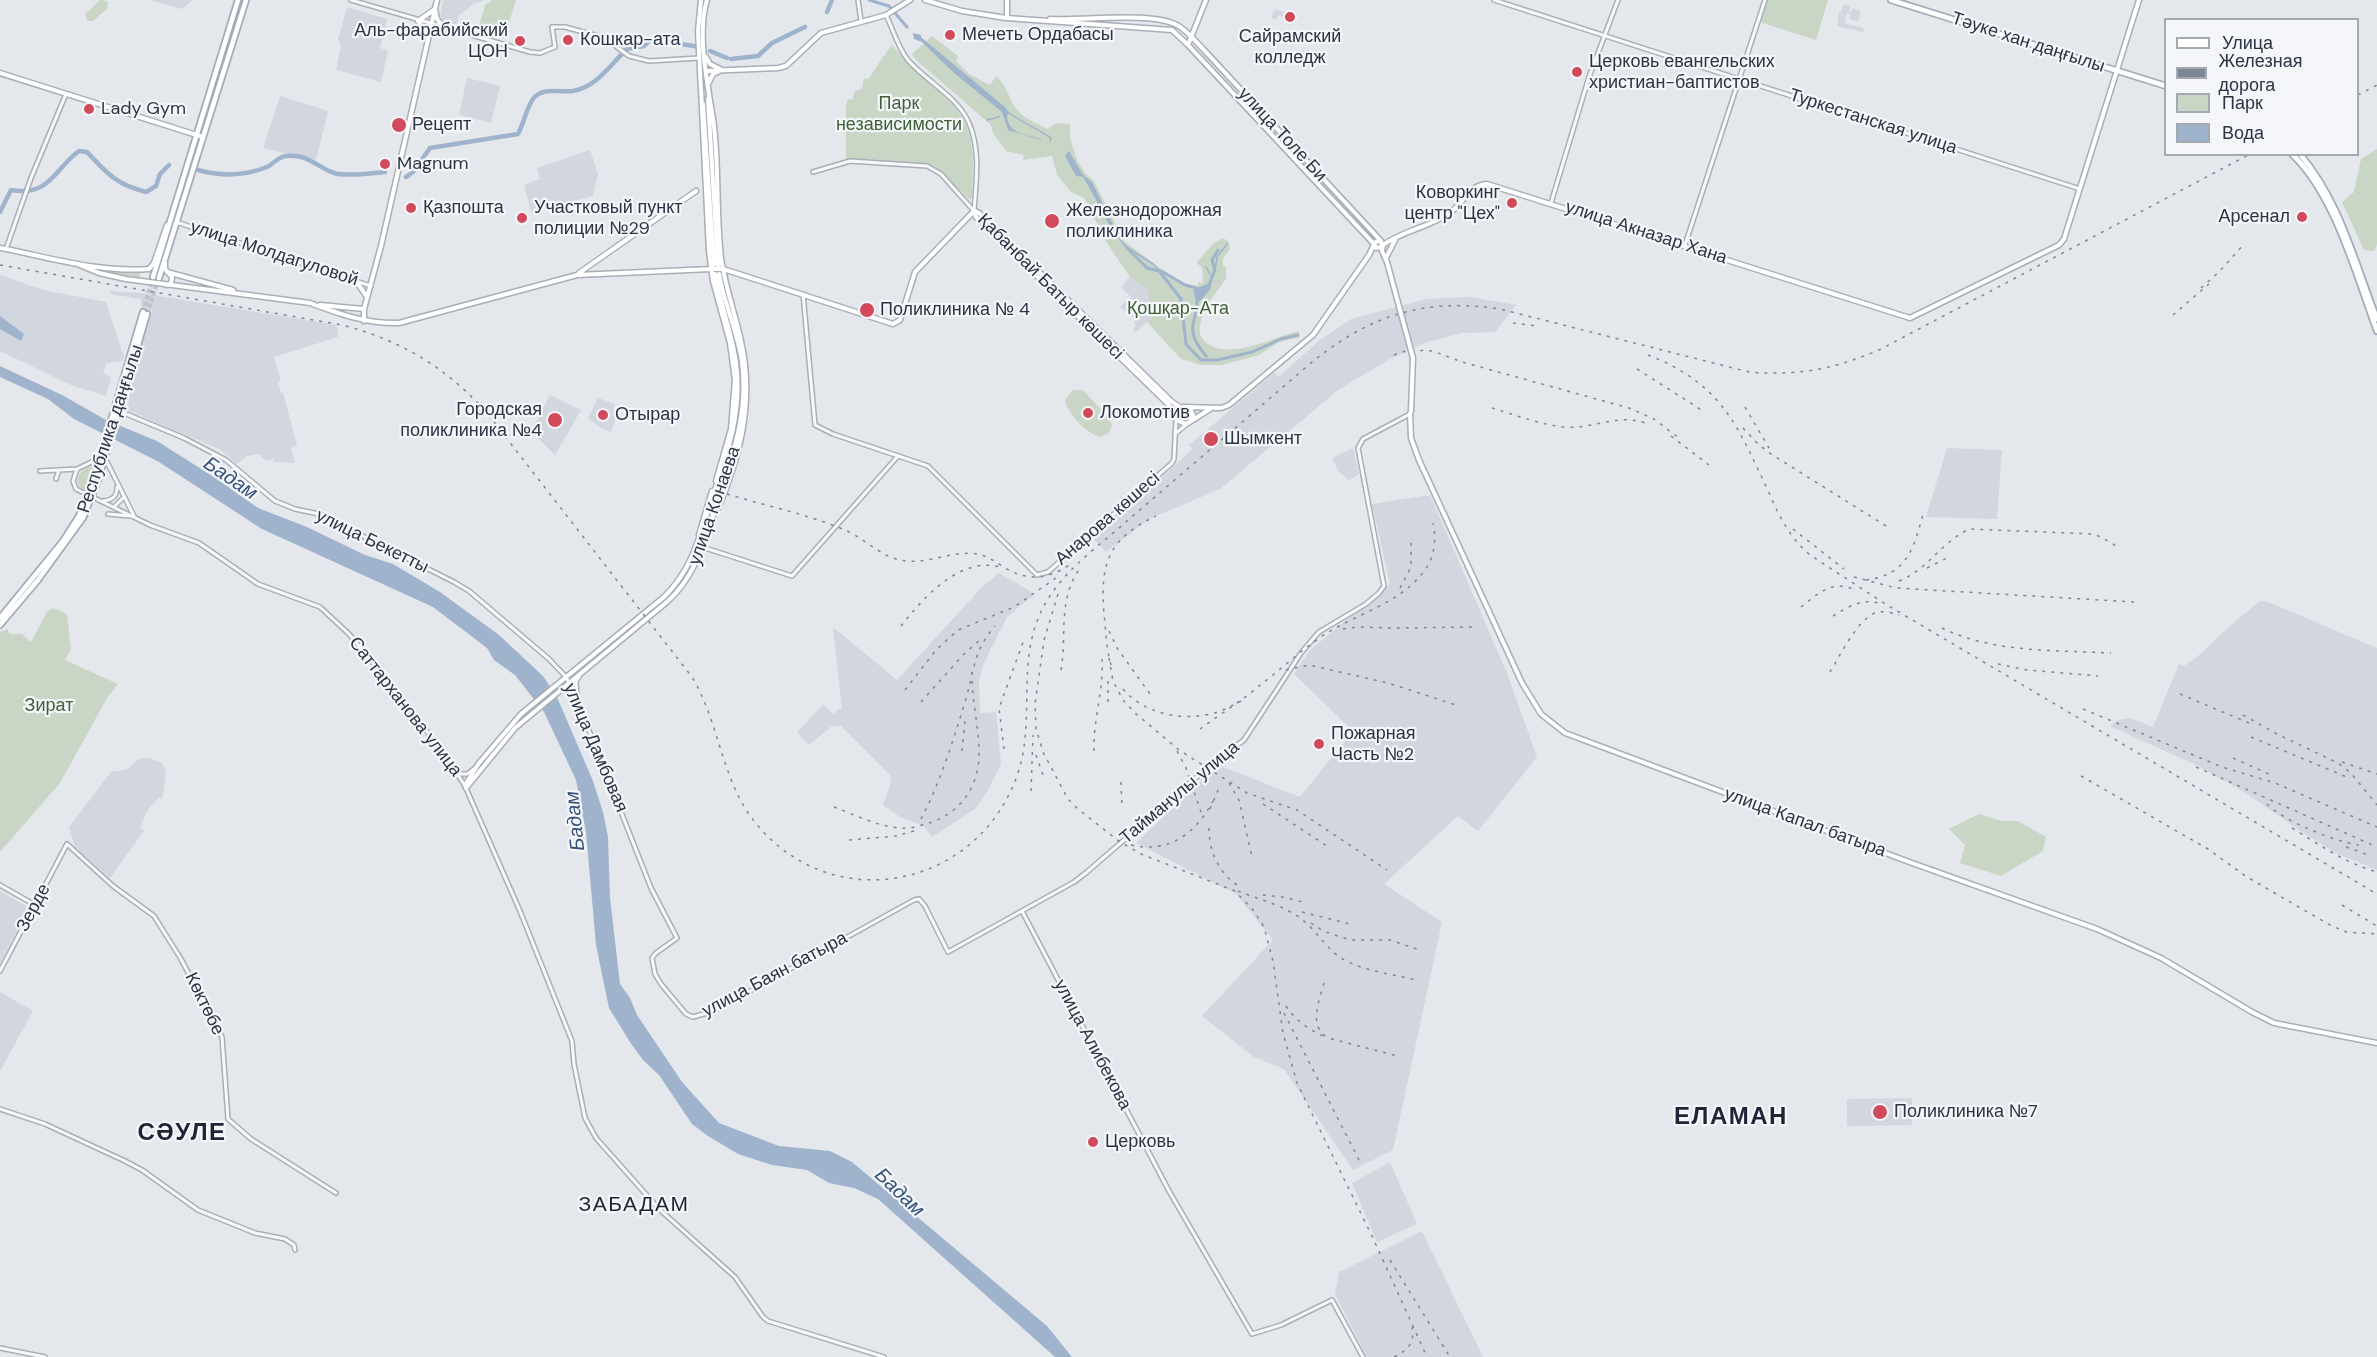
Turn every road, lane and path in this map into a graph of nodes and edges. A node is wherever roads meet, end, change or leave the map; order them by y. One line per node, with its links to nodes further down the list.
1 (238, 0): 40 (main road)
2 (246, 0): 41 (main road)
3 (351, 0): 21 (street)
4 (437, 0): 18 (main road)
5 (701, 0): 30 (main road)
6 (858, 0): 22 (street)
7 (910, 0): 19 (main road)
8 (928, 0): 20 (main road, улица Толе Би)
9 (1007, 0): 20 (main road)
10 (1206, 0): 27 (main road)
11 (1494, 0): 26 (street, Туркестанская улица)
12 (1618, 0): 26 (street)
13 (1765, 0): 36 (street)
14 (1891, 0): 32 (main road, Тәуке хан даңғылы)
15 (1900, 0): 32 (main road, Тәуке хан даңғылы)
16 (2139, 0): 32 (main road)
17 (707, 1): 29 (main road, улица Конаева)
18 (435, 9): 21 (main road); 23 (main road); 24 (main road)
19 (886, 14): 22 (main road); 53 (street)
20 (1007, 18): 27 (main road, улица Толе Би); 28 (main road, улица Толе Би)
21 (418, 21): 23 (street); 25 (main road)
22 (861, 21): 31 (main road)
23 (431, 24): 24 (street); 25 (main road)
24 (444, 27): 30 (street)
25 (428, 35): 75 (main road)
26 (1605, 35): 36 (street, Туркестанская улица); 52 (street)
27 (1193, 38): 28 (main road); 42 (main road, улица Толе Би)
28 (1188, 45): 43 (main road, улица Толе Би)
29 (705, 53): 31 (main road); 34 (main road, улица Конаева)
30 (700, 58): 33 (main road)
31 (724, 70): 34 (main road); 38 (main road)
32 (2118, 70): 37 (main road, Тәуке хан даңғылы); 50 (main road)
33 (700, 71): 34 (main road); 69 (main road)
34 (706, 71): 38 (main road, улица Конаева)
35 (0, 73): 39 (main road)
36 (1738, 80): 50 (street, Туркестанская улица); 60 (street)
37 (2164, 84)
38 (707, 89): 69 (main road, улица Конаева); 69 (main road, улица Конаева)
39 (66, 94): 40 (main road); 62 (street)
40 (196, 135): 41 (main road); 54 (main road)
41 (203, 136): 55 (main road)
42 (1288, 140): 43 (main road); 47 (main road, улица Толе Би)
43 (1281, 144): 49 (main road, улица Толе Би)
44 (2294, 156): 48 (main road)
45 (2301, 156): 48 (main road)
46 (813, 172): 53 (street)
47 (1318, 174): 49 (main road); 57 (main road, улица Толе Би)
48 (2314, 175): 66 (main road)
49 (1313, 179): 58 (main road, улица Толе Би)
50 (2080, 189): 60 (main road, улица Акназар Хана)
51 (696, 191): 71 (main road)
52 (1551, 203): 56 (main road, улица Акназар Хана); 60 (main road, улица Акназар Хана)
53 (974, 211): 76 (main road); 87 (main road, Қабанбай Батыр көшесі); 93 (main road, Қабанбай Батыр көшесі)
54 (169, 222): 55 (main road); 68 (main road)
55 (176, 224): 70 (main road); 72 (street, улица Молдагуловой)
56 (1395, 237): 57 (main road, улица Акназар Хана); 59 (main road, улица Акназар Хана); 65 (main road)
57 (1380, 240): 58 (main road); 59 (main road, улица Толе Би)
58 (1374, 244): 63 (main road, улица Толе Би); 64 (main road)
59 (1383, 245): 63 (main road, улица Акназар Хана)
60 (1685, 245)
61 (0, 248): 62 (main road)
62 (6, 249): 67 (main road)
63 (1380, 250): 64 (main road); 65 (main road)
64 (1369, 255): 89 (main road)
65 (1387, 260): 91 (main road, bridge)
66 (2353, 261): 83 (main road); 85 (main road)
67 (77, 264): 68 (main road); 73 (main road)
68 (146, 270): 73 (main road)
69 (718, 270): 71 (main road); 76 (main road); 110 (main road, улица Конаева); 110 (main road, улица Конаева); 113 (main road, улица Конаева)
70 (167, 272): 74 (main road); 77 (main road)
71 (577, 275): 84 (main road)
72 (356, 281): 75 (street, улица Молдагуловой); 78 (main road)
73 (144, 282): 74 (main road)
74 (166, 285): 77 (main road)
75 (371, 285): 78 (main road)
76 (803, 294): 96 (street)
77 (251, 295): 79 (main road)
78 (368, 298): 81 (main road)
79 (310, 303): 80 (main road); 82 (main road)
80 (354, 309): 81 (main road); 82 (main road)
81 (364, 309): 84 (main road)
82 (350, 318): 84 (main road)
83 (2377, 319)
84 (364, 321)
85 (2377, 331)
86 (113, 406): 90 (street, улица Бекетты); 90 (main road, Республика даңғылы); 97 (main road, Республика даңғылы)
87 (1183, 407): 88 (main road); 93 (main road); 94 (main road)
88 (1198, 408): 89 (main road); 92 (main road)
89 (1210, 408): 92 (main road)
90 (119, 410): 97 (main road, Республика даңғылы); 114 (street, улица Бекетты)
91 (1411, 412): 127 (street, Тайманулы улица); 131 (main road, улица Капал батыра)
92 (1200, 415): 94 (main road)
93 (1176, 416): 94 (main road); 95 (street)
94 (1189, 422): 95 (street)
95 (1177, 430): 96 (street, Анарова көшесі)
96 (898, 455): 113 (street)
97 (102, 458): 98 (street); 99 (main road, Республика даңғылы); 104 (main road, Республика даңғылы); 105 (street)
98 (91, 464): 99 (street); 100 (street)
99 (97, 467): 104 (main road, Республика даңғылы)
100 (77, 469): 101 (street); 107 (street, Саттарханова улица)
101 (59, 470): 102 (street); 103 (street)
102 (40, 471)
103 (56, 479)
104 (96, 479): 111 (main road, Республика даңғылы, bridge)
105 (117, 484): 106 (street); 107 (street)
106 (123, 497): 108 (street); 112 (street)
107 (102, 501): 108 (street, Саттарханова улица)
108 (114, 507): 112 (street, Саттарханова улица)
109 (108, 514): 112 (street)
110 (713, 516): 113 (main road, улица Конаева)
111 (81, 517): 115 (main road, Республика даңғылы); 116 (main road, Республика даңғылы)
112 (134, 517): 122 (street, Саттарханова улица)
113 (700, 546): 117 (main road, улица Конаева); 118 (main road, улица Конаева)
114 (469, 591): 118 (street, улица Дамбовая)
115 (0, 618)
116 (0, 625)
117 (585, 669): 118 (main road, улица Конаева); 120 (street)
118 (567, 680): 119 (main road, улица Конаева); 120 (street, улица Дамбовая)
119 (562, 684): 121 (main road, улица Конаева); 123 (main road, улица Конаева)
120 (577, 700): 128 (street, улица Дамбовая)
121 (476, 768): 122 (street); 123 (main road, улица Конаева)
122 (458, 774): 123 (street, Саттарханова улица)
123 (465, 787): 137 (street, Саттарханова улица)
124 (67, 844): 126 (street, Зерде); 133 (street, Көктөбе)
125 (0, 885): 126 (street)
126 (35, 905): 130 (street, Зерде)
127 (1022, 911): 129 (street, Тайманулы улица); 138 (street, улица Алибекова)
128 (677, 938): 129 (street, улица Баян батыра)
129 (948, 952)
130 (0, 971)
131 (2377, 1042)
132 (0, 1109): 134 (street)
133 (336, 1193)
134 (294, 1250)
135 (0, 1348): 136 (street)
136 (45, 1357)
137 (884, 1357)
138 (1363, 1357)

